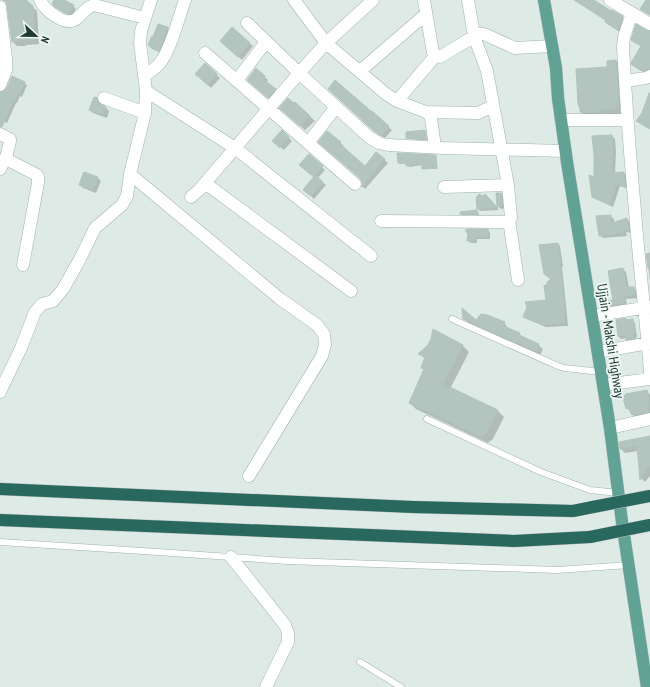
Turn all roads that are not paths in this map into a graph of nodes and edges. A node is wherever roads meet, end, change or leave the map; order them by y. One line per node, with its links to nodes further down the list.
1 (40, 0): 10 (street)
2 (151, 0): 14 (street)
3 (184, 0): 25 (street)
4 (373, 0): 19 (street)
5 (424, 0): 13 (street)
6 (468, 0): 17 (street)
7 (544, 0): 20 (main road, Ujjain - Makshi Highway)
8 (610, 0): 12 (street)
9 (299, 2): 19 (street)
10 (90, 3): 14 (street)
11 (0, 7): 29 (street)
12 (632, 13): 16 (street); 28 (street)
13 (426, 14): 22 (street); 23 (street)
14 (145, 18): 25 (street)
15 (247, 23): 18 (street)
16 (650, 24)
17 (474, 36): 20 (street); 22 (street); 33 (street)
18 (266, 42): 24 (street); 27 (street)
19 (326, 43): 23 (street); 24 (street)
20 (552, 46): 38 (main road, Ujjain - Makshi Highway)
21 (205, 53): 27 (street)
22 (436, 55): 32 (street)
23 (360, 71): 32 (street)
24 (299, 73): 34 (street); 35 (street)
25 (144, 76): 30 (street)
26 (650, 76): 28 (street)
27 (237, 80): 35 (street)
28 (625, 81): 39 (street)
29 (0, 85)
30 (146, 91): 37 (street); 42 (street)
31 (104, 98): 37 (street)
32 (397, 101): 36 (street)
33 (493, 106): 36 (street); 44 (street)
34 (336, 107): 41 (street); 43 (street)
35 (269, 109): 41 (street); 42 (street)
36 (426, 112): 43 (street)
37 (145, 113): 48 (street)
38 (561, 120): 39 (street); 45 (main road, Ujjain - Makshi Highway)
39 (627, 120): 58 (street)
40 (0, 134): 46 (street)
41 (308, 143): 50 (street)
42 (235, 148): 49 (street); 56 (street)
43 (435, 148): 44 (street)
44 (501, 150): 45 (street); 51 (street)
45 (565, 151): 62 (main road, Ujjain - Makshi Highway)
46 (6, 157): 47 (street); 57 (street)
47 (0, 169)
48 (130, 174): 70 (street); 74 (street)
49 (205, 184): 53 (street); 60 (street)
50 (355, 184)
51 (508, 185): 52 (street); 54 (street)
52 (444, 187)
53 (191, 197)
54 (509, 220): 55 (street); 59 (street)
55 (381, 221)
56 (371, 256)
57 (23, 265)
58 (645, 271): 61 (street)
59 (518, 280)
60 (352, 292)
61 (647, 308): 62 (street); 64 (street)
62 (592, 316): 65 (main road, Ujjain - Makshi Highway)
63 (452, 319): 66 (lane)
64 (649, 344): 65 (street); 67 (street)
65 (598, 352): 66 (main road, Ujjain - Makshi Highway)
66 (602, 372): 69 (main road, Ujjain - Makshi Highway)
67 (650, 372)
68 (650, 379): 69 (street)
69 (604, 384): 73 (main road, Ujjain - Makshi Highway)
70 (0, 392)
71 (427, 418): 76 (lane)
72 (650, 419): 73 (street)
73 (610, 428): 76 (main road, Ujjain - Makshi Highway)
74 (249, 476)
75 (0, 489): 77 (highway, bridge)
76 (619, 493): 82 (main road, Ujjain - Makshi Highway)
77 (650, 496)
78 (0, 520): 79 (highway, bridge)
79 (650, 525)
80 (0, 542): 81 (lane)
81 (231, 557): 82 (lane); 84 (street)
82 (629, 565): 86 (main road, Ujjain - Makshi Highway)
83 (360, 662): 85 (lane)
84 (266, 687)
85 (401, 687)
86 (647, 687)

